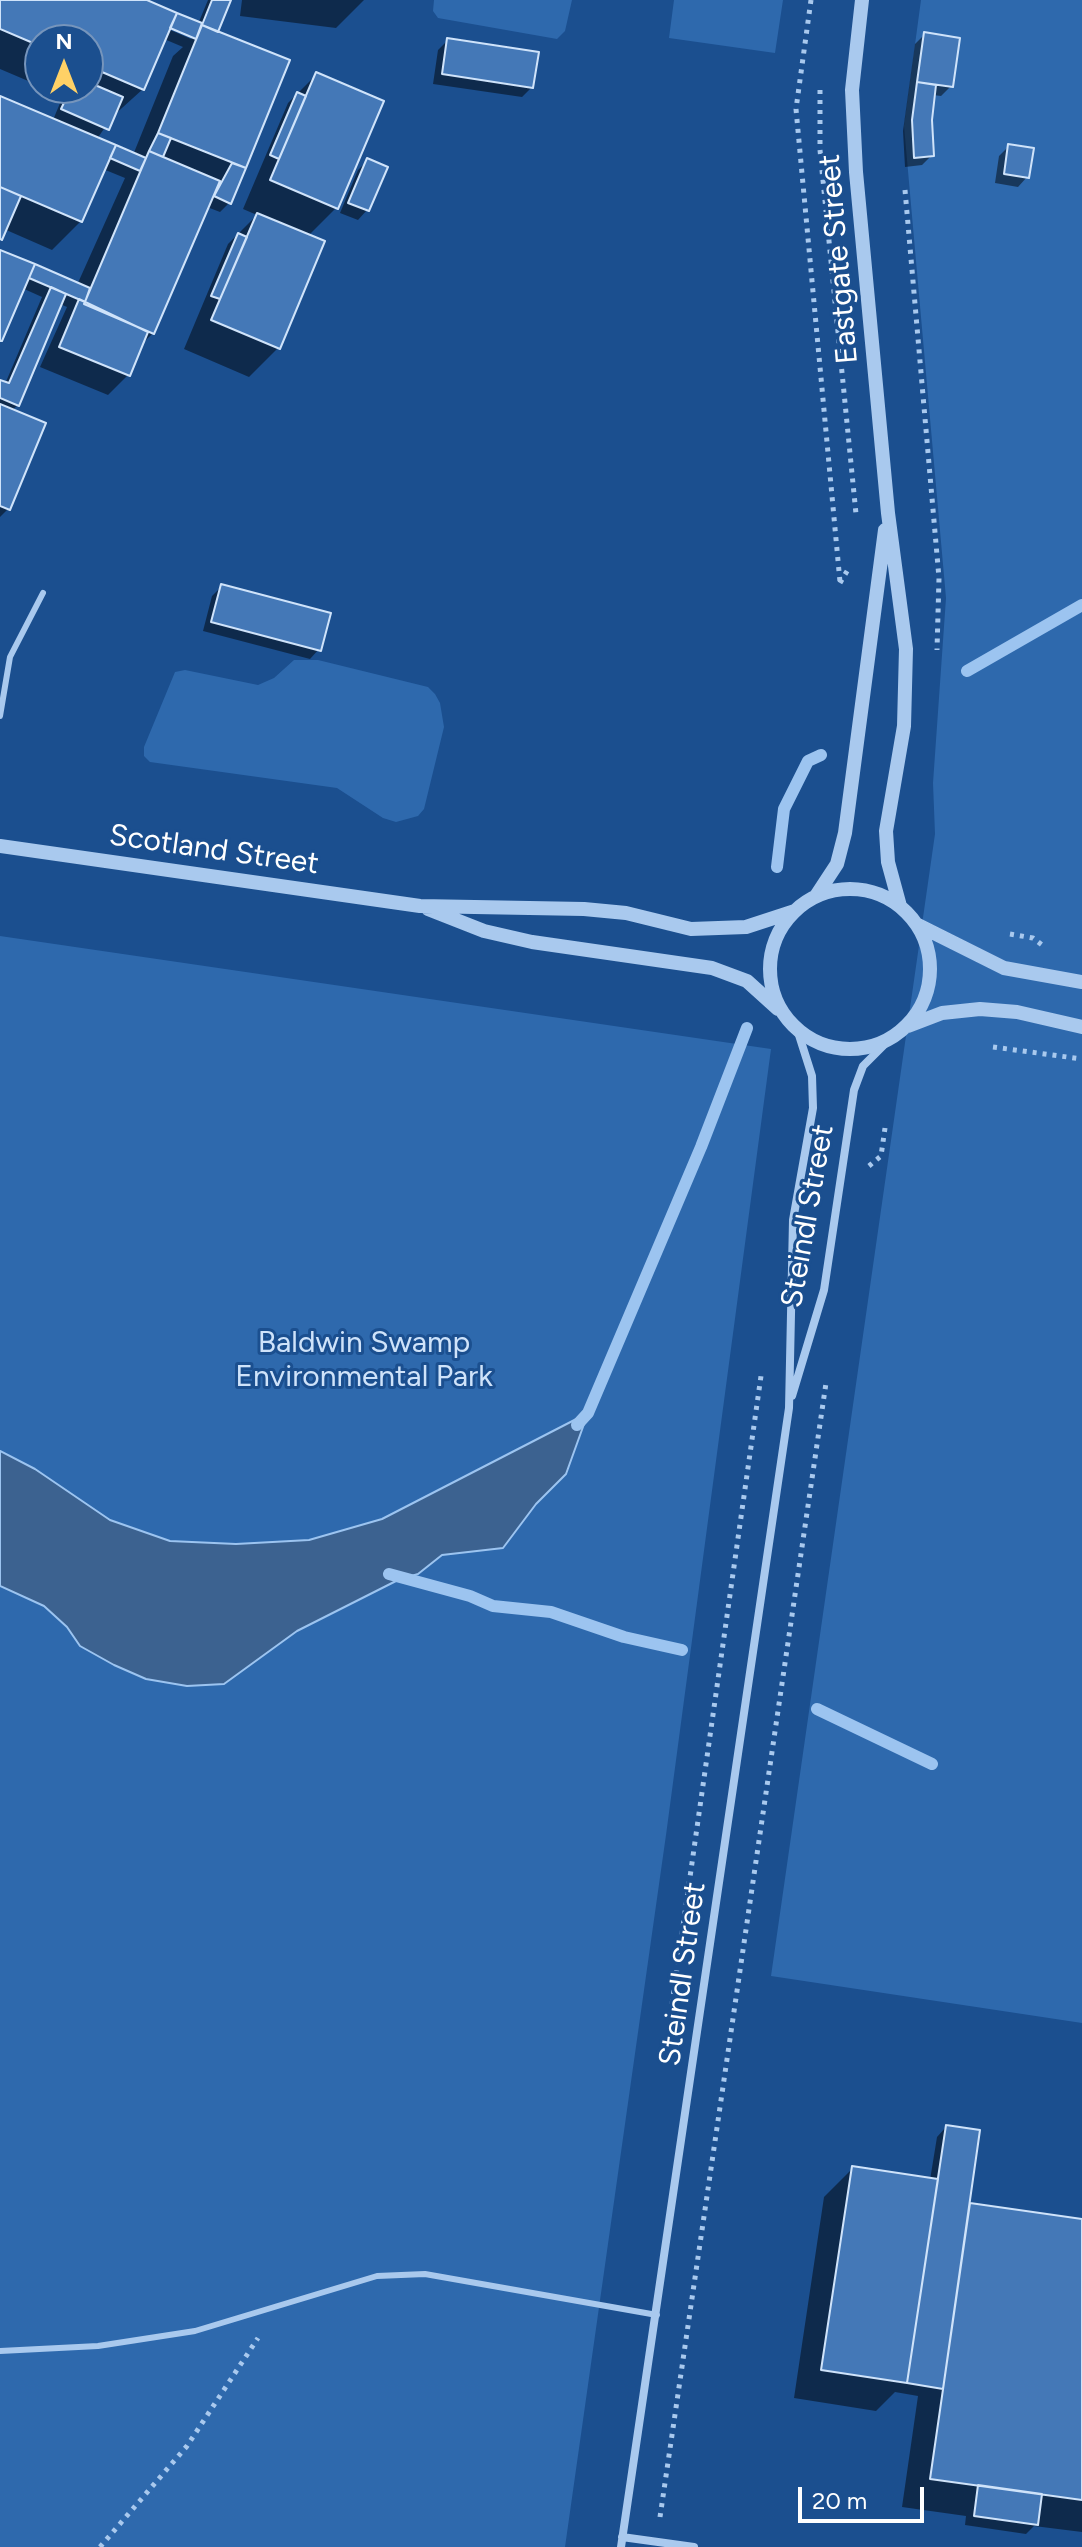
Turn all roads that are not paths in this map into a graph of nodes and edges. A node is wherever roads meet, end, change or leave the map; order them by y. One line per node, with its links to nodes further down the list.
1 (862, 0): 2 (street, Eastgate Street)
2 (888, 513): 6 (street, Eastgate Street); 8 (street, Eastgate Street)
3 (43, 593): 4 (lane)
4 (0, 716)
5 (0, 846): 7 (street, Scotland Street)
6 (816, 896): 8 (street); 9 (street)
7 (420, 906): 9 (street, Scotland Street); 12 (street, Scotland Street)
8 (900, 906): 10 (street)
9 (795, 911): 12 (street)
10 (918, 925): 11 (street); 13 (street)
11 (1082, 982)
12 (782, 1012): 15 (street)
13 (908, 1026): 14 (street); 16 (street)
14 (1082, 1027)
15 (798, 1032): 16 (street); 17 (street, Steindl Street)
16 (888, 1041): 17 (street, Steindl Street)
17 (789, 1408): 18 (street, Steindl Street)
18 (657, 2315): 19 (lane); 20 (street, Steindl Street)
19 (0, 2351)
20 (622, 2537): 21 (street, Steindl Street); 22 (street)
21 (621, 2547)
22 (694, 2547)

